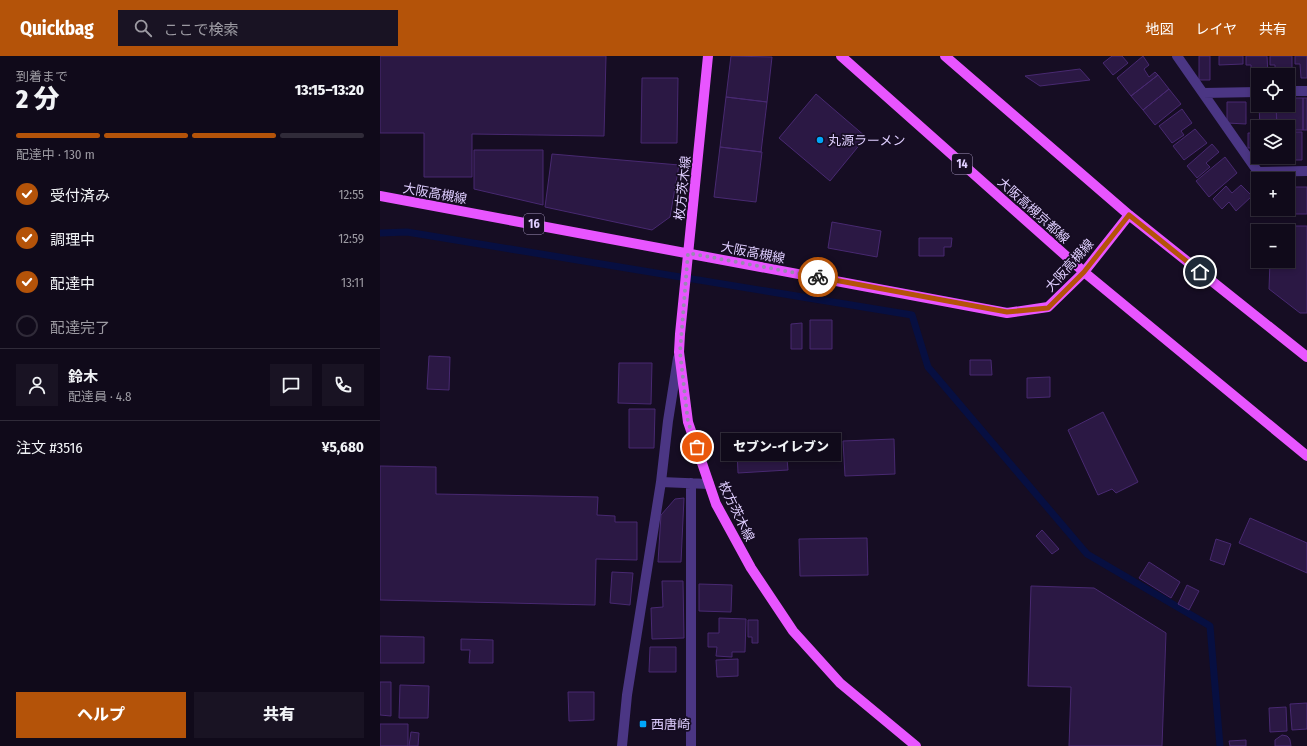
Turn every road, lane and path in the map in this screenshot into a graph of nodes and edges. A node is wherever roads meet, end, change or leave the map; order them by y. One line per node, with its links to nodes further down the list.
1 (708, 56): 12 (main road, 枚方茨木線)
2 (841, 56): 13 (main road, 大阪高槻京都線 / 14)
3 (945, 56): 11 (main road)
4 (1177, 56): 8 (street)
5 (1295, 91): 6 (street)
6 (1307, 91)
7 (1251, 92): 8 (street)
8 (1203, 93): 9 (street)
9 (1307, 171)
10 (380, 196): 12 (main road, 大阪高槻線 / 16)
11 (1129, 215): 13 (main road, 大阪高槻線 / 16); 15 (main road)
12 (688, 253): 13 (main road, 大阪高槻線 / 16); 14 (main road, 枚方茨木線)
13 (1084, 272): 16 (main road, 大阪高槻京都線 / 14)
14 (680, 352): 17 (street); 19 (main road, 枚方茨木線)
15 (1307, 357)
16 (1307, 456)
17 (661, 482): 18 (street); 20 (street)
18 (691, 483): 19 (street); 21 (street)
19 (709, 484): 22 (main road, 枚方茨木線)
20 (622, 746)
21 (691, 746)
22 (916, 746)

